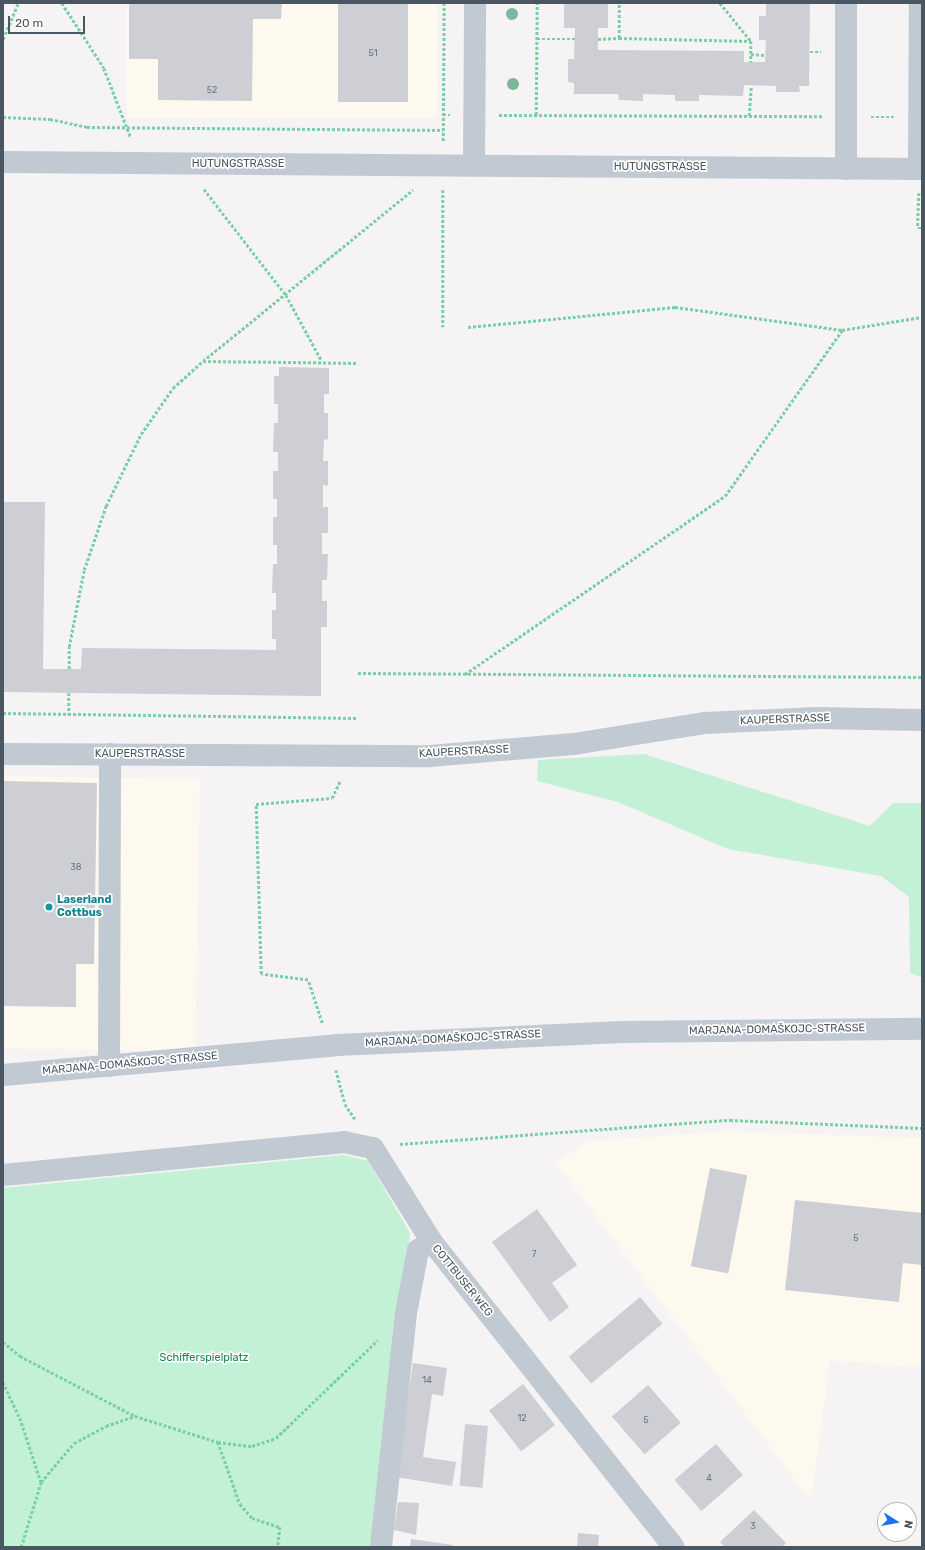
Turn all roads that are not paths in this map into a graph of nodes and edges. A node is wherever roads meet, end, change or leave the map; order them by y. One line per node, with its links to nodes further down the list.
1 (475, 3): 5 (street)
2 (846, 3): 6 (street)
3 (920, 3): 7 (street)
4 (3, 162): 5 (street, HUTUNGSTRASSE)
5 (474, 166): 6 (street, HUTUNGSTRASSE)
6 (846, 169): 7 (street, HUTUNGSTRASSE)
7 (921, 169)
8 (922, 720): 10 (street, KAUPERSTRASSE)
9 (3, 754): 10 (street, KAUPERSTRASSE)
10 (110, 754): 12 (street)
11 (914, 1028): 12 (street, MARJANA-DOMAŠKOJC-STRASSE)
12 (109, 1066): 13 (street, MARJANA-DOMAŠKOJC-STRASSE)
13 (3, 1075)
14 (3, 1175): 15 (street)
15 (432, 1242): 16 (street, COTTBUSER WEG); 17 (street, COTTBUSER WEG)
16 (381, 1547)
17 (674, 1547)

